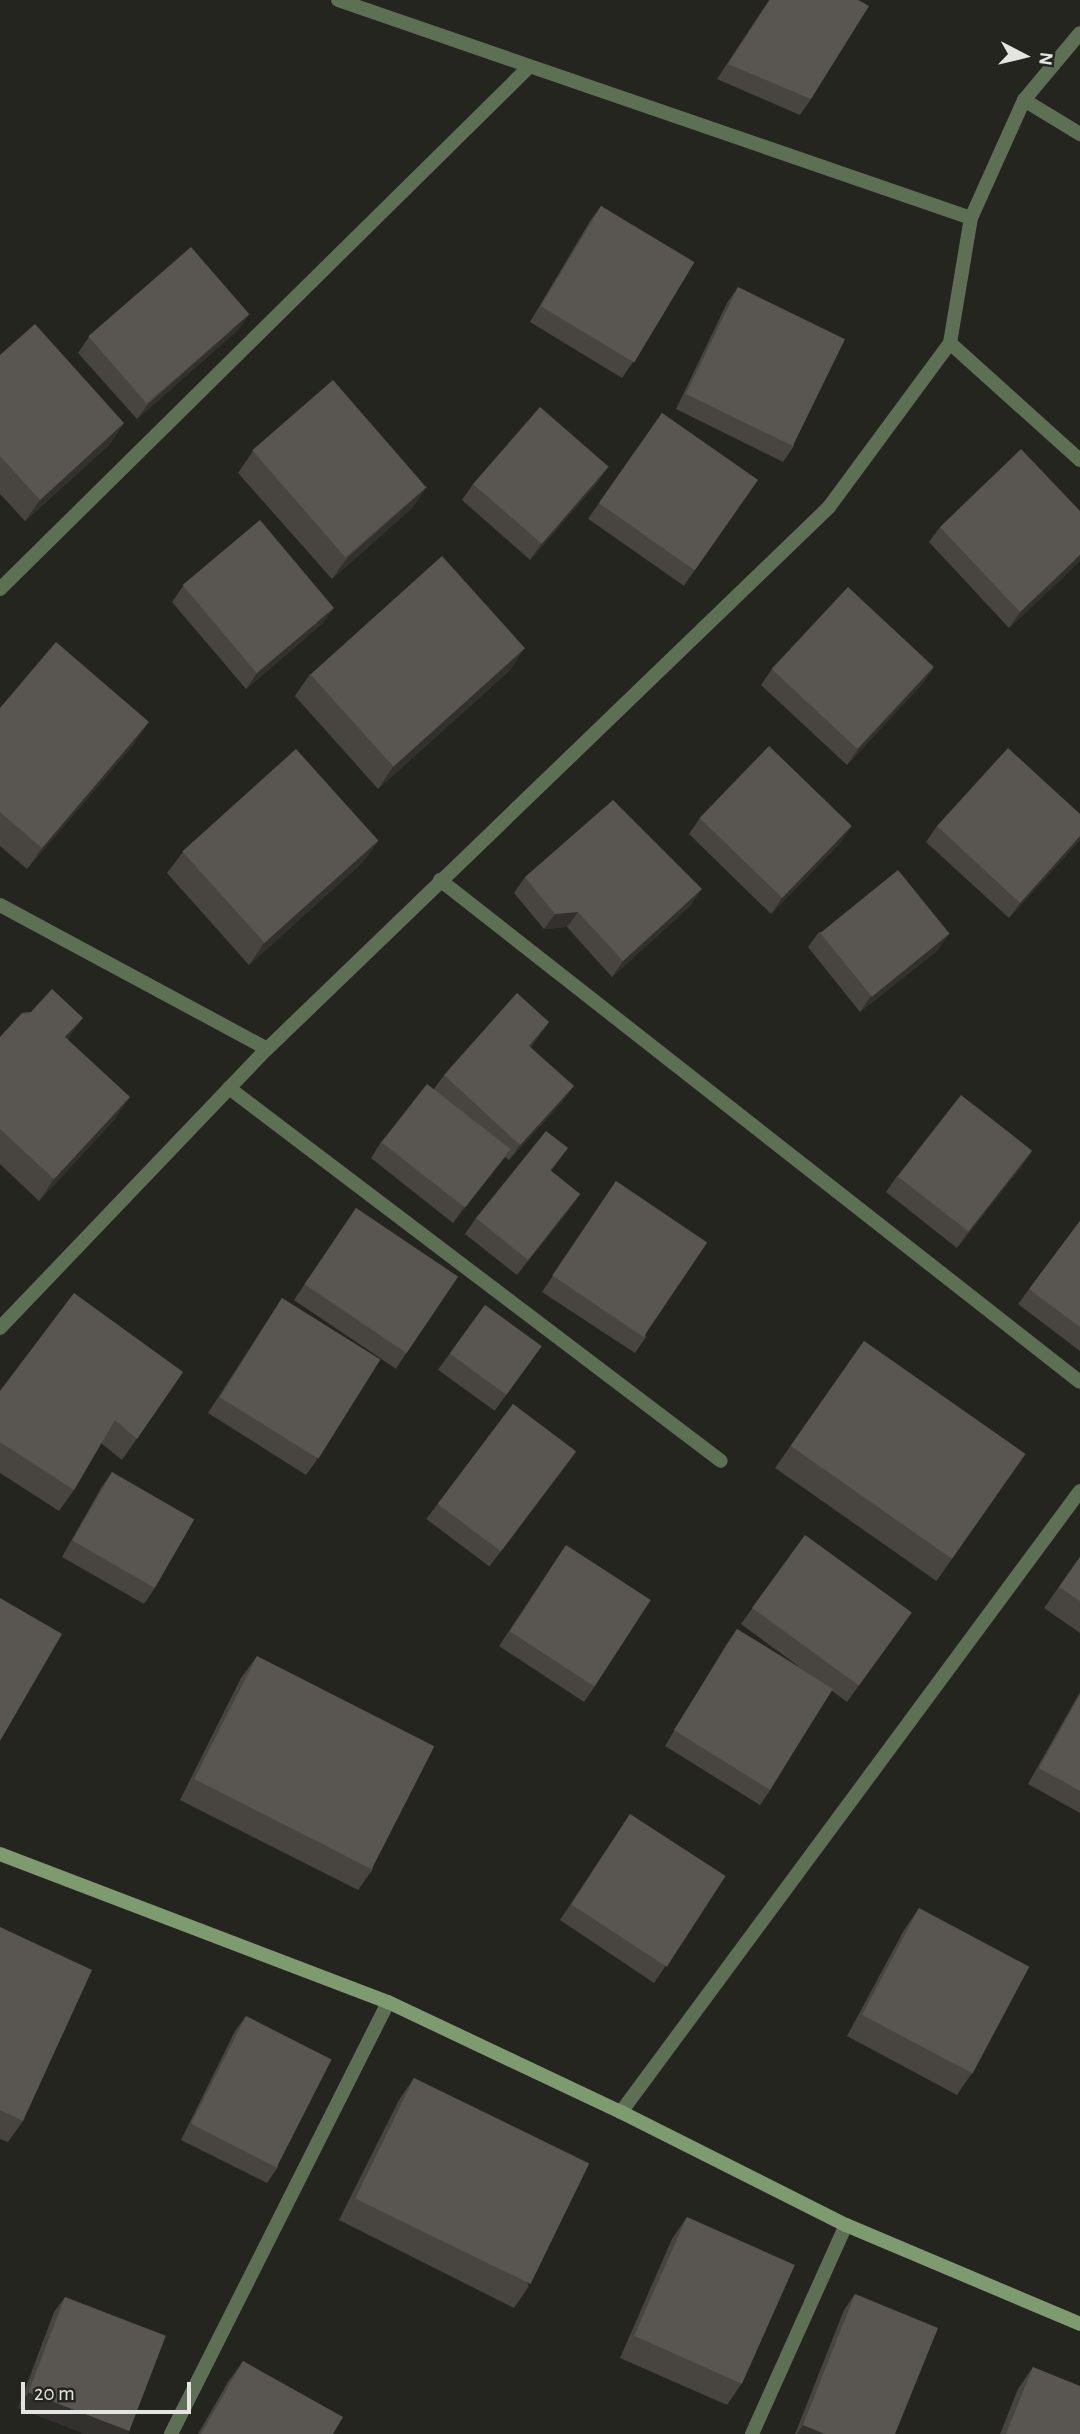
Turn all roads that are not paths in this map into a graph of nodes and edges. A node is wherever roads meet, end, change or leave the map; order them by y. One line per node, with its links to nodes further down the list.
1 (338, 0): 3 (street)
2 (1080, 33): 4 (street)
3 (528, 68): 6 (street); 9 (street)
4 (1024, 100): 5 (street); 6 (street)
5 (1080, 134)
6 (971, 218): 7 (street)
7 (950, 343): 8 (street); 10 (street)
8 (1080, 460)
9 (0, 589)
10 (440, 880): 12 (street); 15 (street)
11 (0, 905): 12 (street)
12 (267, 1049): 13 (street)
13 (229, 1088): 14 (street); 16 (street)
14 (0, 1328)
15 (1080, 1381)
16 (721, 1461)
17 (1080, 1491): 20 (street)
18 (0, 1854): 19 (street)
19 (388, 2002): 20 (street); 23 (street)
20 (621, 2112): 21 (street)
21 (846, 2225): 22 (street); 24 (street)
22 (1080, 2324)
23 (171, 2434)
24 (752, 2434)

